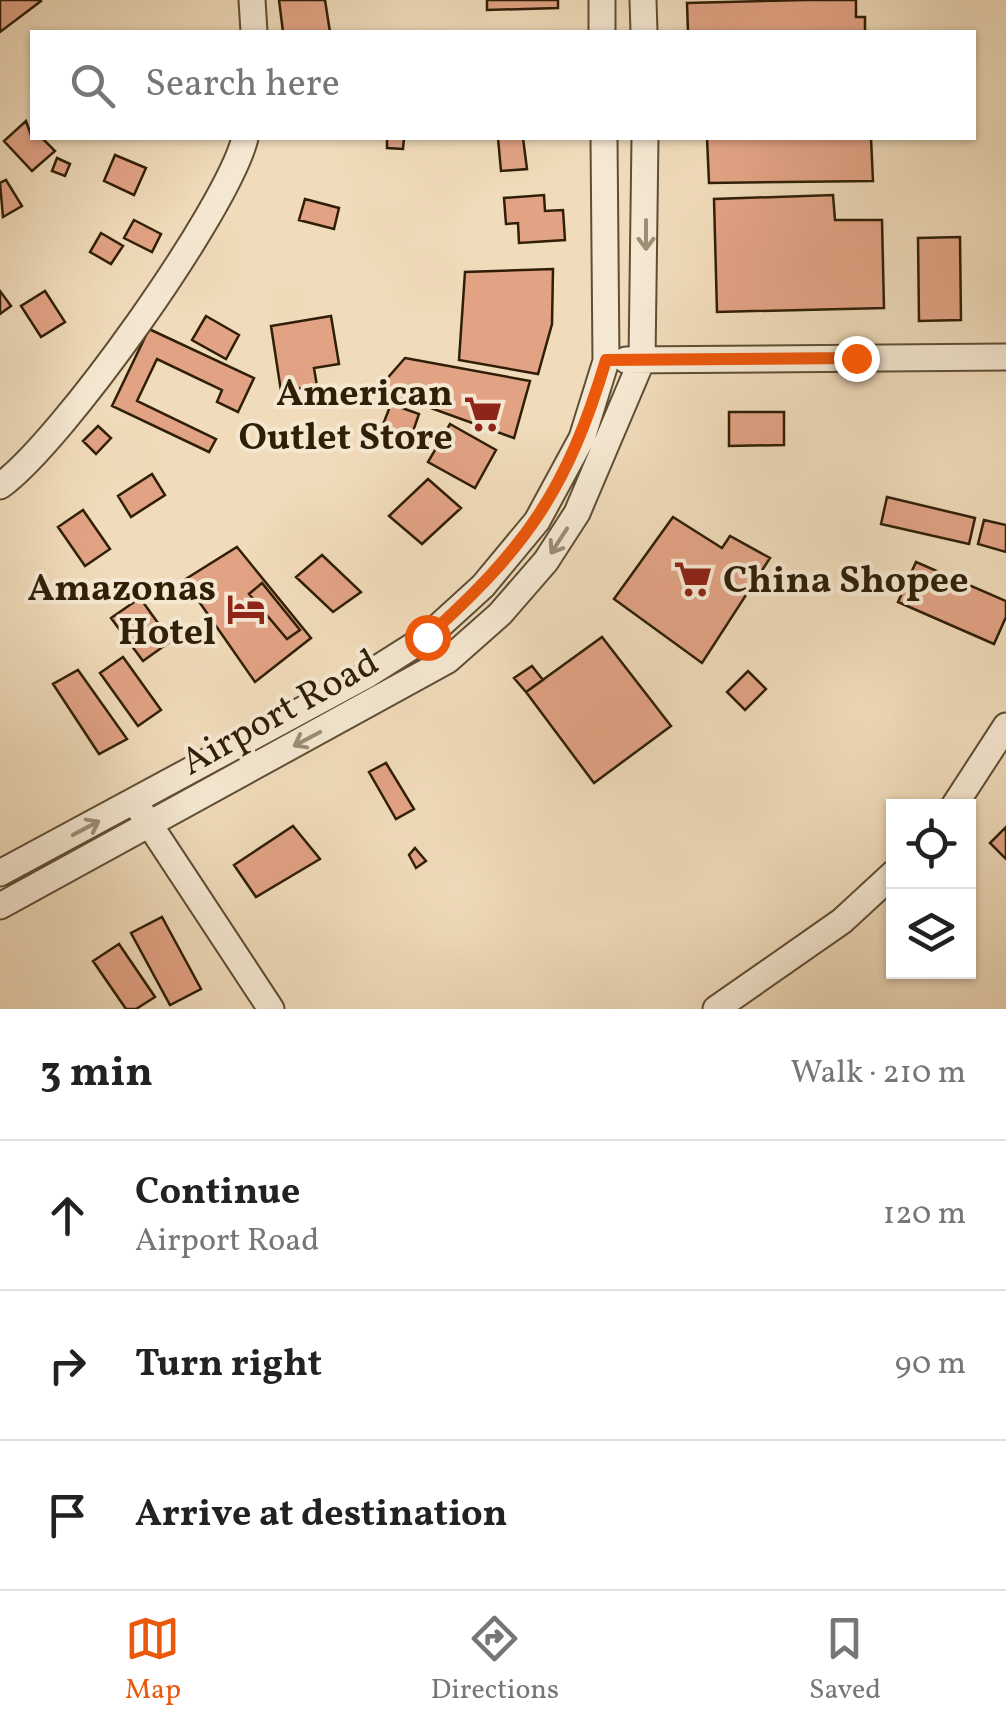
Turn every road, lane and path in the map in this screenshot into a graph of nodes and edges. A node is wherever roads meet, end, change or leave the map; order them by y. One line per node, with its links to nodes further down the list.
1 (252, 0): 4 (street)
2 (602, 0): 5 (street)
3 (643, 0): 6 (street)
4 (254, 30)
5 (602, 30)
6 (644, 30)
7 (244, 140): 13 (street)
8 (604, 140): 11 (street, Airport Road)
9 (645, 140): 12 (street, Airport Road, one-way to 12)
10 (1006, 357): 12 (street)
11 (606, 360): 12 (street); 16 (street, Airport Road)
12 (642, 360): 17 (street, Airport Road, one-way to 17)
13 (0, 486)
14 (1006, 726): 15 (street)
15 (959, 799)
16 (134, 802): 17 (street); 18 (street, Airport Road, one-way to 16)
17 (149, 824): 20 (street, Airport Road); 21 (street)
18 (0, 873)
19 (886, 880): 22 (street)
20 (0, 906)
21 (271, 1009)
22 (716, 1009)

